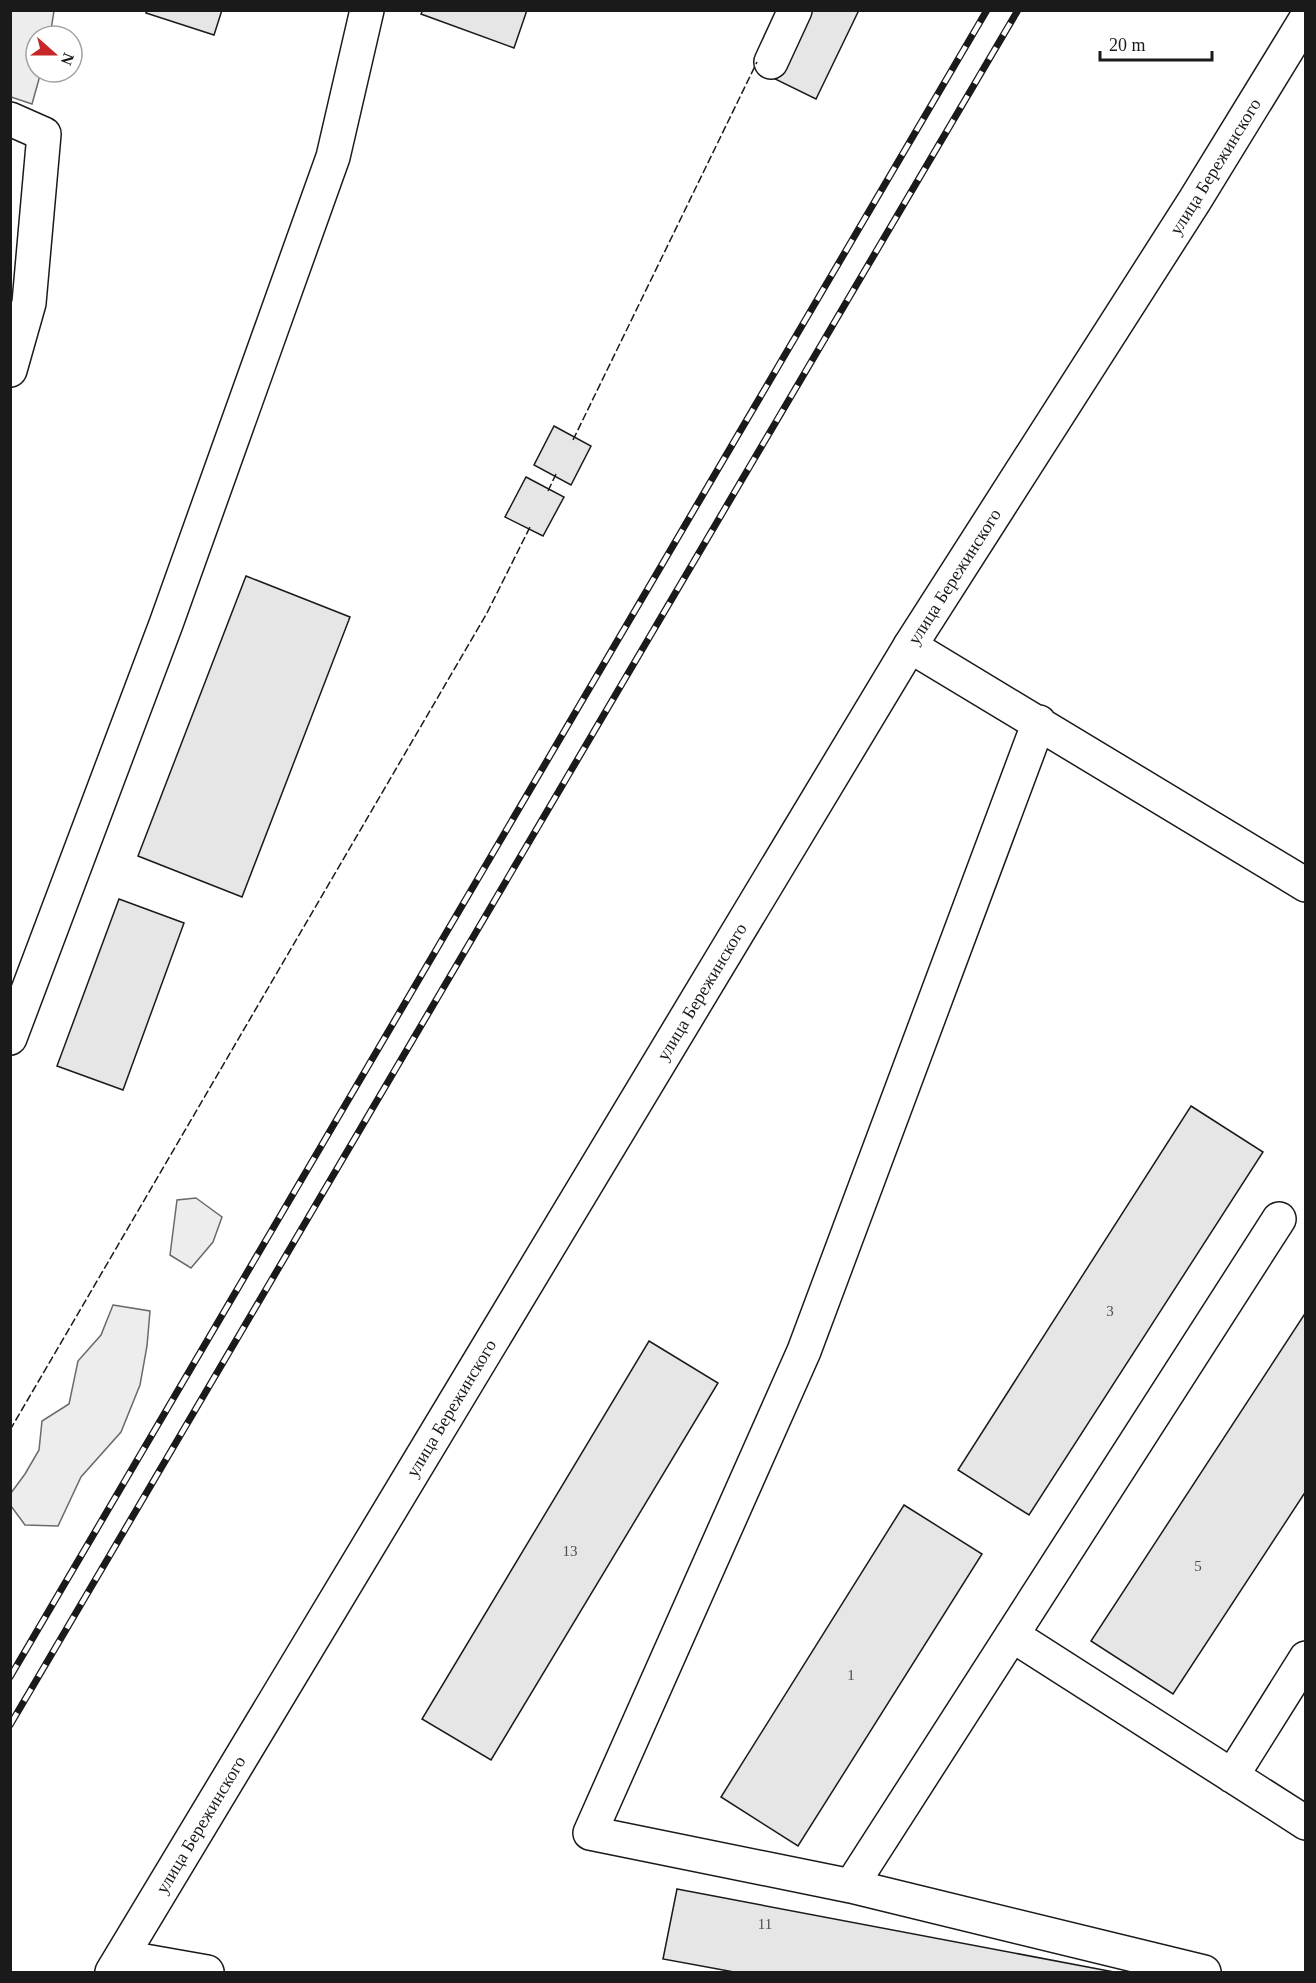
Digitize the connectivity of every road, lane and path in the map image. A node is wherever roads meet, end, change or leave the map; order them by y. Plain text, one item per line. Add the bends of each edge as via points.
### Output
1 (367, 10) edge
2 (795, 10) edge
3 (1305, 19) edge
4 (771, 62) dead end
5 (10, 119) edge
6 (10, 370) edge
7 (910, 646) junction
8 (1039, 722) junction
9 (1305, 885) edge
10 (10, 1038) edge
11 (1279, 1219) dead end
12 (1012, 1635) junction
13 (1305, 1658) edge
14 (1232, 1776) junction
15 (1305, 1823) edge
16 (851, 1886) junction
17 (117, 1965) edge
18 (207, 1972) edge
19 (1204, 1972) edge

1 - 10 main road via 333,157 166,624
2 - 4 main road
3 - 7 main road, улица Бережинского via 1189,210
5 - 6 main road via 44,134 29,303
7 - 8 main road
7 - 17 main road, улица Бережинского
8 - 9 main road
8 - 16 main road via 804,1351 590,1833
11 - 12 main road
12 - 14 main road
12 - 16 main road
13 - 14 main road
14 - 15 main road
16 - 19 main road
17 - 18 main road

